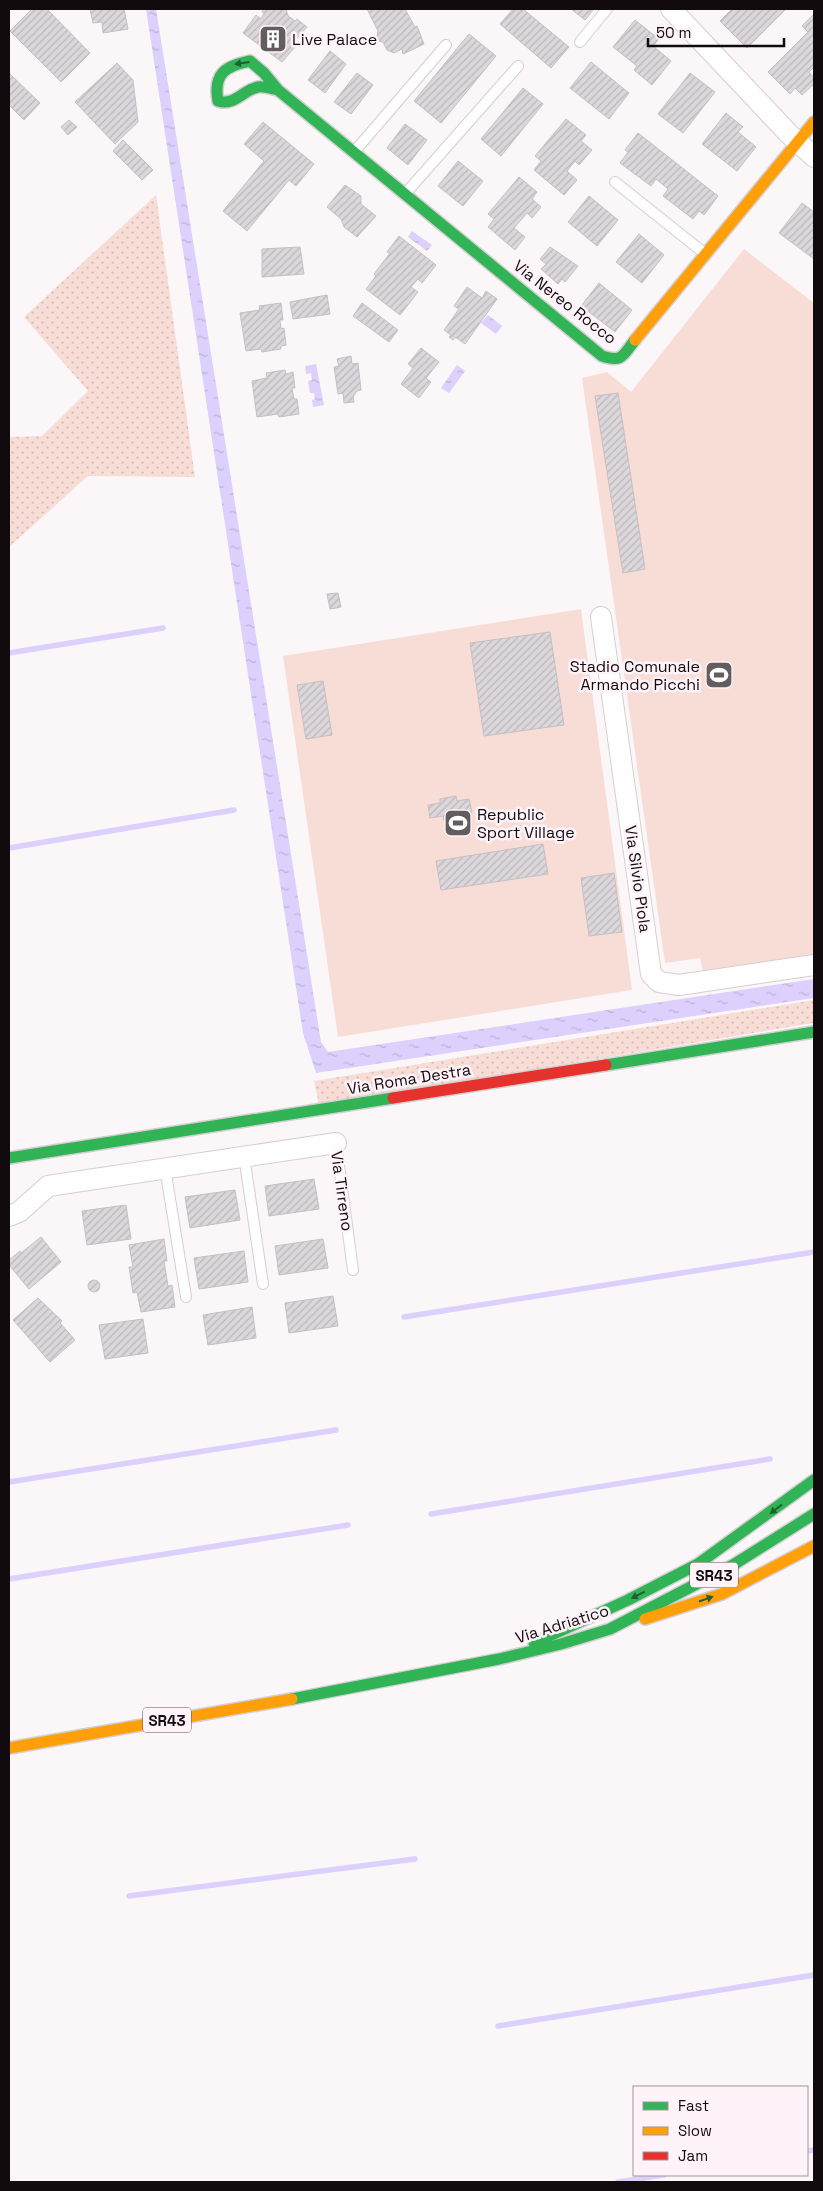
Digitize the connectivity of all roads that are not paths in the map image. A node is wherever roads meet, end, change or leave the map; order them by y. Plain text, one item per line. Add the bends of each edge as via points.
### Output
1 (607, 9) edge
2 (671, 9) edge
3 (580, 42) dead end
4 (446, 45) dead end
5 (518, 66) dead end
6 (278, 90) junction
7 (814, 122) edge
8 (798, 142) junction
9 (353, 153) junction
10 (814, 157) edge
11 (615, 182) dead end
12 (404, 195) junction
13 (705, 253) junction
14 (601, 617) dead end
15 (814, 965) edge
16 (814, 1032) edge
17 (336, 1143) joint
18 (244, 1156) junction
19 (9, 1158) edge
20 (165, 1168) junction
21 (9, 1216) edge
22 (354, 1270) dead end
23 (263, 1284) dead end
24 (186, 1297) dead end
25 (814, 1480) edge
26 (814, 1514) edge
27 (814, 1546) edge
28 (610, 1629) junction
29 (499, 1660) junction
30 (9, 1748) edge

1 - 3 lane
2 - 8 street
4 - 9 lane
5 - 12 lane
6 -> 6 street, Via Nereo Rocco via 250,61 235,63 224,70 216,91 218,101 230,103 260,86
6 - 9 street, Via Nereo Rocco
7 - 8 street, Via Nereo Rocco
8 - 10 street
8 - 13 street, Via Nereo Rocco
9 - 12 street, Via Nereo Rocco
11 - 13 lane
12 - 13 street, Via Nereo Rocco via 602,356 614,360 620,358
14 - 15 street, Via Silvio Piola via 651,974 659,982 679,985
16 - 19 street, Via Roma Destra
17 - 18 street, Via Tirreno
17 - 22 lane, Via Tirreno
18 - 20 street, Via Tirreno
18 - 23 lane
20 - 21 street, Via Tirreno via 48,1186 19,1212
20 - 24 lane
25 -> 29 street via 698,1564
26 - 28 street, Via Adriatico / SR43 via 733,1565
28 -> 27 street via 722,1594
28 - 29 street, Via Adriatico / SR43
29 - 30 street, Via Adriatico / SR43

